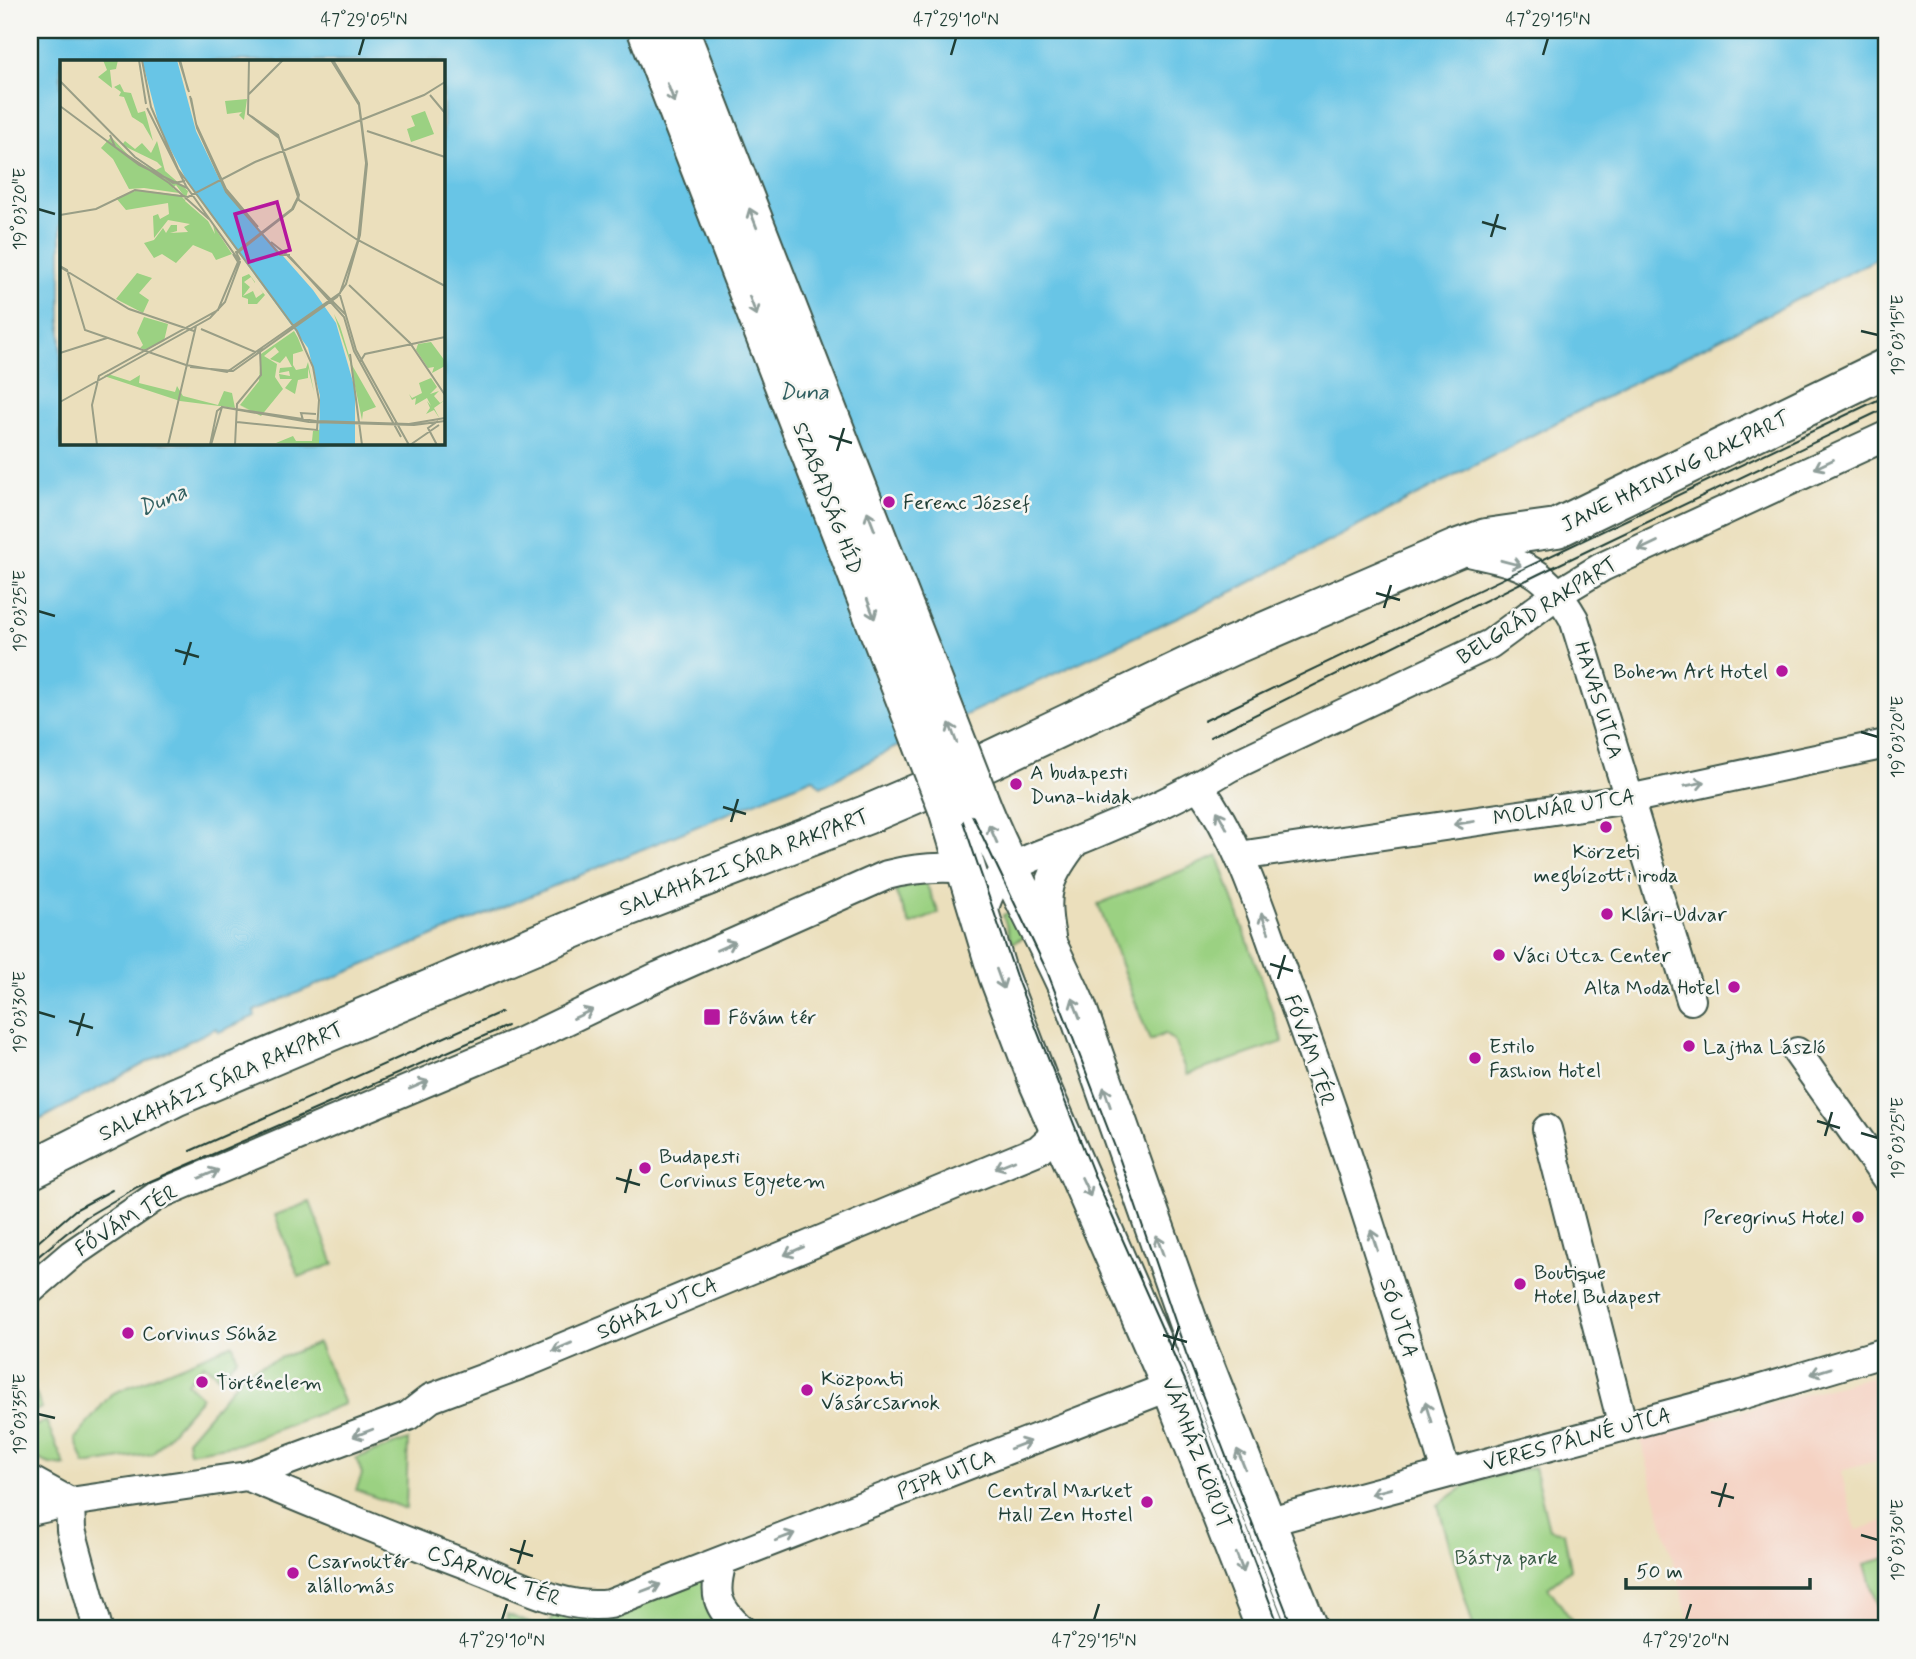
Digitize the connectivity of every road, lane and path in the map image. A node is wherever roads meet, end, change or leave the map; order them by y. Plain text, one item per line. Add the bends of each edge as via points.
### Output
1 (647, 30) edge
2 (679, 30) edge
3 (1886, 369) edge
4 (1886, 436) edge
5 (1456, 549) junction
6 (1559, 593) junction
7 (1886, 744) edge
8 (1199, 786) junction
9 (1629, 799) junction
10 (963, 803) junction
11 (1076, 841) junction
12 (1239, 856) junction
13 (967, 869) junction
14 (1009, 870) junction
15 (982, 919) junction
16 (1055, 957) junction
17 (1691, 1000) dead end
18 (1797, 1052) dead end
19 (1057, 1125) junction
20 (1547, 1129) dead end
21 (1349, 1163) joint
22 (30, 1170) edge
23 (1886, 1178) edge
24 (30, 1290) edge
25 (1886, 1352) edge
26 (1171, 1385) junction
27 (1623, 1427) junction
28 (318, 1450) junction
29 (1447, 1473) junction
30 (247, 1476) junction
31 (30, 1480) edge
32 (30, 1500) edge
33 (70, 1502) junction
34 (315, 1505) junction
35 (30, 1511) edge
36 (1266, 1522) junction
37 (722, 1562) junction
38 (98, 1629) edge
39 (741, 1629) edge
40 (1266, 1629) edge
41 (1308, 1629) edge

1 -> 10 main road, SZABADSÁG HÍD, bridge
10 -> 2 main road, SZABADSÁG HÍD, bridge
3 - 5 main road, JANE HAINING RAKPART via 1558,528 1486,538
4 -> 6 street, BELGRÁD RAKPART via 1602,567
5 -> 6 street, HAVAS UTCA via 1527,567
5 - 22 main road, SALKAHÁZI SÁRA RAKPART via 1218,653 953,778 379,1010 175,1097
6 - 8 street, BELGRÁD RAKPART via 1490,645 1230,767
6 - 9 street, HAVAS UTCA via 1579,633
9 -> 7 street, MOLNÁR UTCA
8 - 11 street, BELGRÁD RAKPART
12 -> 8 street, FŐVÁM TÉR via 1220,814
9 -> 12 street, MOLNÁR UTCA
9 - 17 street, HAVAS UTCA
10 - 13 main road
14 -> 10 main road
11 - 14 street
11 - 16 street via 1058,864 1045,910
21 -> 12 street, FŐVÁM TÉR
13 - 15 main road
24 -> 13 street, FŐVÁM TÉR via 72,1254 158,1195 521,1042 887,875 941,866
14 - 15 street via 985,900
14 - 16 main road
15 -> 19 main road via 998,975
36 -> 16 main road, VÁMHÁZ KÖRÚT
18 - 23 street
19 -> 26 main road, VÁMHÁZ KÖRÚT
19 -> 28 street, SÓHÁZ UTCA via 1038,1150 431,1398 408,1416
20 - 27 street
29 -> 21 street, SÓ UTCA
25 -> 27 street, VERES PÁLNÉ UTCA
37 -> 26 street, PIPA UTCA
26 -> 40 main road, VÁMHÁZ KÖRÚT
27 - 29 street, VERES PÁLNÉ UTCA
28 - 30 street, SÓHÁZ UTCA
28 - 34 street via 307,1475
29 -> 36 street, VERES PÁLNÉ UTCA
30 - 33 street, SÓHÁZ UTCA
30 - 34 street, CSARNOK TÉR
31 - 33 street
32 - 33 street
33 - 35 street
33 - 38 street via 71,1530
34 -> 37 street, CSARNOK TÉR via 565,1602 610,1604
36 - 41 main road, VÁMHÁZ KÖRÚT
37 - 39 street via 718,1599 725,1615

